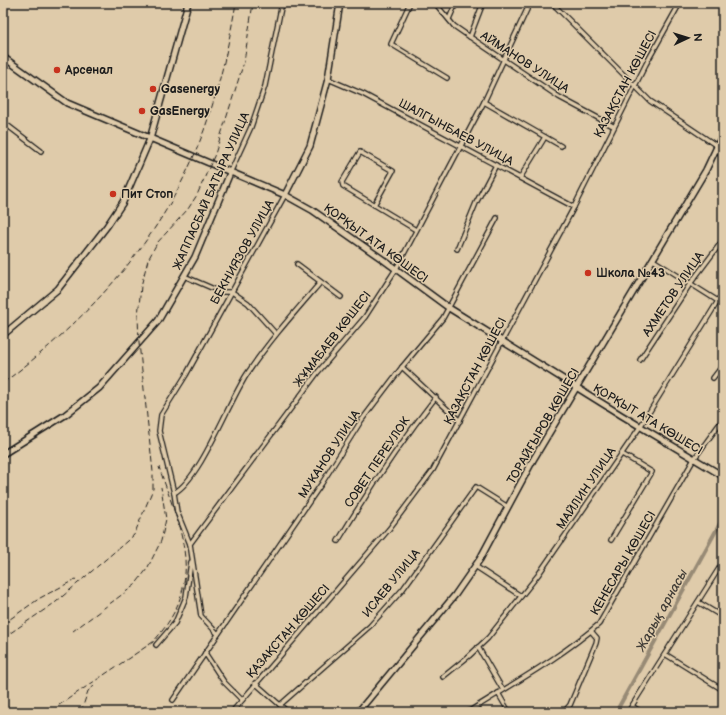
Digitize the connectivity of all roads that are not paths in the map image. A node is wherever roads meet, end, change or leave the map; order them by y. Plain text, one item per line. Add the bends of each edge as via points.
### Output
1 (188, 3) edge
2 (282, 3) edge
3 (340, 3) edge
4 (410, 3) edge
5 (435, 3) edge
6 (456, 3) edge
7 (484, 3) edge
8 (530, 3) edge
9 (552, 3) edge
10 (680, 3) edge
11 (449, 19) junction
12 (470, 37) junction
13 (3, 57) edge
14 (505, 61) junction
15 (447, 78) dead end
16 (328, 79) junction
17 (634, 86) junction
18 (484, 102) junction
19 (3, 122) edge
20 (613, 126) junction
21 (723, 134) edge
22 (545, 137) junction
23 (150, 139) junction
24 (461, 146) junction
25 (561, 146) dead end
26 (716, 148) junction
27 (41, 152) dead end
28 (723, 154) edge
29 (496, 165) junction
30 (230, 173) junction
31 (520, 178) junction
32 (285, 196) junction
33 (374, 205) junction
34 (574, 207) junction
35 (497, 218) dead end
36 (416, 230) junction
37 (723, 240) edge
38 (457, 249) dead end
39 (652, 260) junction
40 (297, 264) dead end
41 (396, 269) junction
42 (184, 276) junction
43 (320, 283) junction
44 (690, 284) junction
45 (232, 292) junction
46 (723, 292) edge
47 (341, 297) dead end
48 (718, 301) junction
49 (448, 308) junction
50 (276, 334) junction
51 (3, 335) edge
52 (502, 340) junction
53 (640, 360) dead end
54 (723, 365) edge
55 (402, 367) junction
56 (713, 378) dead end
57 (576, 387) junction
58 (436, 397) junction
59 (723, 419) edge
60 (460, 421) junction
61 (640, 427) junction
62 (3, 454) edge
63 (622, 454) junction
64 (694, 458) junction
65 (723, 476) edge
66 (174, 493) junction
67 (508, 507) junction
68 (611, 540) dead end
69 (338, 541) dead end
70 (190, 544) junction
71 (192, 559) junction
72 (723, 562) edge
73 (475, 566) junction
74 (521, 596) junction
75 (698, 602) junction
76 (723, 617) edge
77 (591, 631) junction
78 (218, 634) junction
79 (156, 645) dead end
80 (478, 647) junction
81 (205, 653) junction
82 (665, 654) junction
83 (443, 677) dead end
84 (255, 683) junction
85 (503, 690) junction
86 (723, 690) edge
87 (498, 693) junction
88 (173, 700) dead end
89 (242, 700) junction
90 (280, 705) junction
91 (632, 706) junction
92 (232, 712) edge
93 (288, 712) edge
94 (358, 712) edge
95 (468, 712) edge
96 (509, 712) edge
97 (564, 712) edge
98 (628, 712) edge
99 (641, 712) edge

1 - 23 street
2 - 30 street, ЖАППАСБАЙ БАТЫРА УЛИЦА via 265,86 251,127
3 - 16 street, БЕКНИЯЗОВ УЛИЦА
4 - 15 street via 391,44
5 - 11 street, АЙМАНОВ УЛИЦА
6 - 11 street
7 - 12 street
8 - 14 street, ЖҰМАБАЕВ КӨШЕСІ
9 - 17 street
10 - 17 street, ҚАЗАҚСТАН КӨШЕСІ
11 - 12 street, АЙМАНОВ УЛИЦА via 454,26
12 - 14 street, АЙМАНОВ УЛИЦА
13 - 23 street, ҚОРҚЫТ АТА КӨШЕСІ via 67,103
14 - 18 street, ЖҰМАБАЕВ КӨШЕСІ
14 - 20 street, АЙМАНОВ УЛИЦА via 559,97
16 - 24 street, ШАЛГЫНБАЕВ УЛИЦА via 364,94
16 - 32 street, БЕКНИЯЗОВ УЛИЦА via 310,146
17 - 20 street, ҚАЗАҚСТАН КӨШЕСІ
17 - 26 street via 650,101
18 - 22 street
18 - 24 street, ЖҰМАБАЕВ КӨШЕСІ
19 - 27 street
20 - 34 street, ҚАЗАҚСТАН КӨШЕСІ
21 - 26 street, ТОРАЙҒЫРОВ КӨШЕСІ
22 - 25 street
22 - 31 street
23 - 30 street, ҚОРҚЫТ АТА КӨШЕСІ
23 - 51 street via 123,202 107,226 58,289
24 - 29 street, ШАЛГЫНБАЕВ УЛИЦА
24 - 36 street, ЖҰМАБАЕВ КӨШЕСІ
26 - 28 street
26 - 39 street, ТОРАЙҒЫРОВ КӨШЕСІ via 706,170
29 - 31 street, ШАЛГЫНБАЕВ УЛИЦА
29 - 38 street via 476,203
30 - 32 street, ҚОРҚЫТ АТА КӨШЕСІ
30 - 42 street, ЖАППАСБАЙ БАТЫРА УЛИЦА via 195,257
31 - 34 street, ШАЛГЫНБАЕВ УЛИЦА
32 - 41 street, ҚОРҚЫТ АТА КӨШЕСІ via 312,210
32 - 45 street, БЕКНИЯЗОВ УЛИЦА
33 - 33 street via 342,184 360,152 393,171
33 - 36 street
34 - 52 street, ҚАЗАҚСТАН КӨШЕСІ
35 - 49 street, МУКАНОВ УЛИЦА
36 - 41 street, ЖҰМАБАЕВ КӨШЕСІ
37 - 44 street, АХМЕТОВ УЛИЦА
39 - 44 street
39 - 57 street, ТОРАЙҒЫРОВ КӨШЕСІ
40 - 43 street
41 - 49 street, ҚОРҚЫТ АТА КӨШЕСІ
41 - 70 street, ЖҰМАБАЕВ КӨШЕСІ via 365,317 318,372
42 - 45 street via 221,292
42 - 62 street, ЖАППАСБАЙ БАТЫРА УЛИЦА via 158,321 99,388 65,415
43 - 47 street
43 - 50 street
44 - 48 street
44 - 53 street, АХМЕТОВ УЛИЦА
45 - 50 street via 248,303
45 - 66 street, БЕКНИЯЗОВ УЛИЦА via 161,415 159,431
46 - 48 street, МАЙЛИН УЛИЦА
48 - 61 street, МАЙЛИН УЛИЦА
49 - 52 street, ҚОРҚЫТ АТА КӨШЕСІ
49 - 55 street, МУКАНОВ УЛИЦА via 443,318
50 - 66 street via 246,376 201,460 183,488
52 - 57 street, ҚОРҚЫТ АТА КӨШЕСІ
52 - 60 street, ҚАЗАҚСТАН КӨШЕСІ
54 - 56 street
55 - 58 street
55 - 78 street, МУКАНОВ УЛИЦА via 361,421 322,483
57 - 61 street, ҚОРҚЫТ АТА КӨШЕСІ
57 - 67 street, ТОРАЙҒЫРОВ КӨШЕСІ
58 - 60 street
58 - 69 street, СОВЕТ ПЕРЕУЛОК via 405,436
59 - 64 street, КЕНЕСАРЫ КӨШЕСІ
60 - 84 street, ҚАЗАҚСТАН КӨШЕСІ via 434,470 389,529
61 - 63 street, МАЙЛИН УЛИЦА
61 - 64 street, ҚОРҚЫТ АТА КӨШЕСІ
63 - 68 street via 652,472
63 - 74 street, МАЙЛИН УЛИЦА via 552,556
64 - 65 street, ҚОРҚЫТ АТА КӨШЕСІ
64 - 77 street, КЕНЕСАРЫ КӨШЕСІ via 600,624
66 - 70 street, БЕКНИЯЗОВ УЛИЦА via 177,512
67 - 73 street, ТОРАЙҒЫРОВ КӨШЕСІ
67 - 90 street, ИСАЕВ УЛИЦА via 476,487 403,589 370,626
70 - 71 street, БЕКНИЯЗОВ УЛИЦА
71 - 78 street, БЕКНИЯЗОВ УЛИЦА via 201,616
71 - 79 street via 186,597 175,623
72 - 75 street
73 - 74 street
73 - 94 street, ТОРАЙҒЫРОВ КӨШЕСІ via 456,595
74 - 80 street, МАЙЛИН УЛИЦА
75 - 76 street
75 - 82 street
77 - 85 street, КЕНЕСАРЫ КӨШЕСІ
77 - 97 street via 597,638 596,643 570,704
78 - 81 street, МУКАНОВ УЛИЦА
80 - 83 street, МАЙЛИН УЛИЦА
80 - 85 street
81 - 88 street, МУКАНОВ УЛИЦА
81 - 89 street via 224,682
82 - 86 street
82 - 91 street
84 - 89 street, ҚАЗАҚСТАН КӨШЕСІ
84 - 90 street
85 - 87 street, КЕНЕСАРЫ КӨШЕСІ
87 - 95 street, КЕНЕСАРЫ КӨШЕСІ
87 - 96 street
89 - 92 street, ҚАЗАҚСТАН КӨШЕСІ
90 - 93 street
91 - 98 street
91 - 99 street

